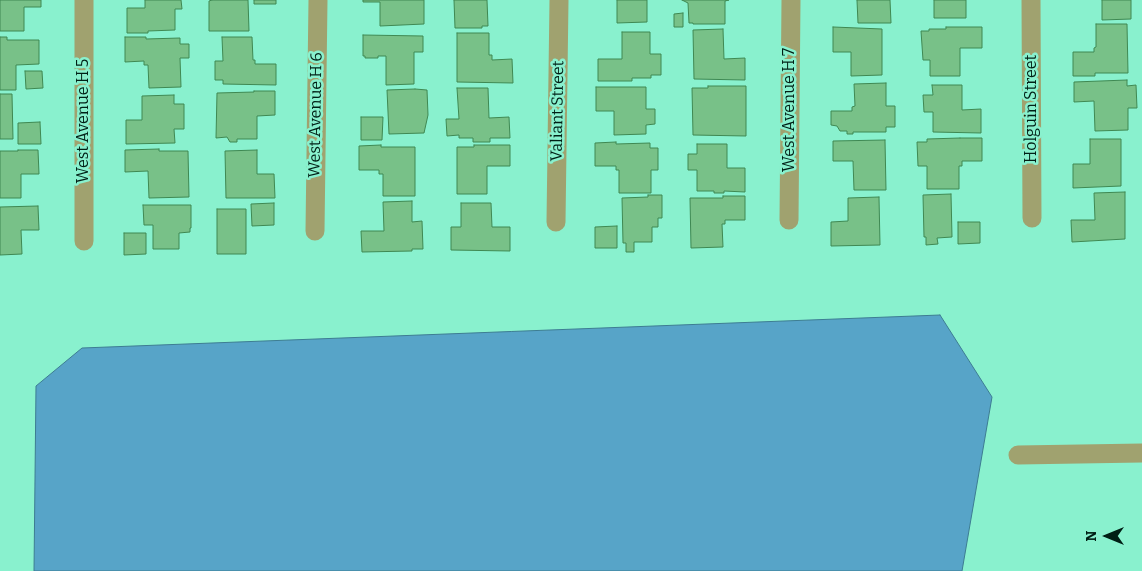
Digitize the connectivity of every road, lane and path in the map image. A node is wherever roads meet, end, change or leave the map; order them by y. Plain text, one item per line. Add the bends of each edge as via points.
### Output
1 (84, 0) edge
2 (318, 0) edge
3 (559, 0) edge
4 (791, 0) edge
5 (1031, 0) edge
6 (1032, 218) dead end
7 (789, 220) dead end
8 (556, 222) dead end
9 (315, 231) dead end
10 (84, 241) dead end
11 (1142, 453) edge
12 (1018, 455) dead end

1 - 10 street, West Avenue H 5
2 - 9 street, West Avenue H 6
3 - 8 street, Valiant Street
4 - 7 street, West Avenue H 7
5 - 6 street, Holguin Street
11 - 12 street

